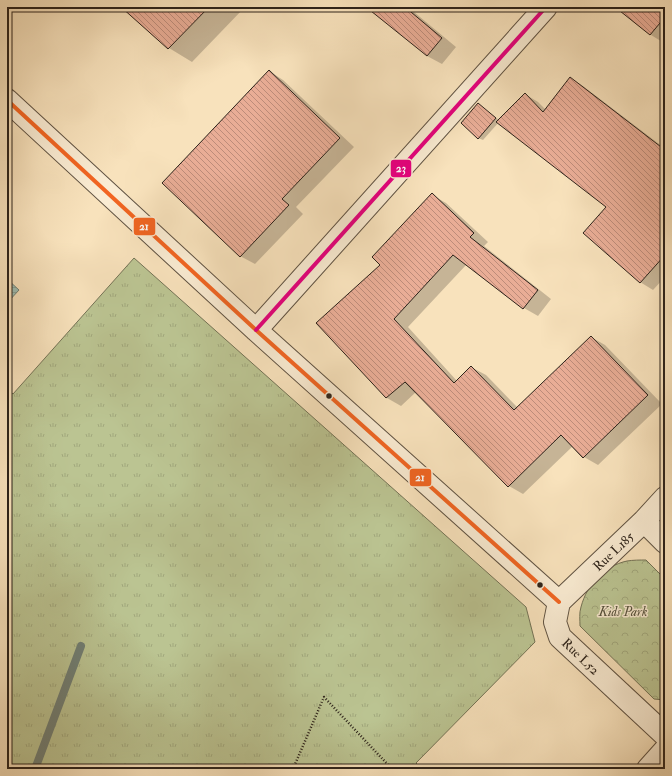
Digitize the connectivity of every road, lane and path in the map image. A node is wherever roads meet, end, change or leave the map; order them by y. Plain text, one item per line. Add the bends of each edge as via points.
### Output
1 (546, 7) edge
2 (7, 100) edge
3 (256, 330) junction
4 (665, 498) edge
5 (644, 521) junction
6 (665, 542) edge
7 (559, 602) junction
8 (665, 735) edge
9 (665, 750) edge
10 (293, 769) edge
11 (392, 769) edge
12 (648, 769) edge

1 - 3 street
2 - 3 street
3 - 7 street
4 - 5 street, Rue L185
5 - 6 street
5 - 7 street, Rue L185
7 - 8 street, Rue L52 via 555,622 560,637
9 - 12 street
10 - 11 path via 324,697

